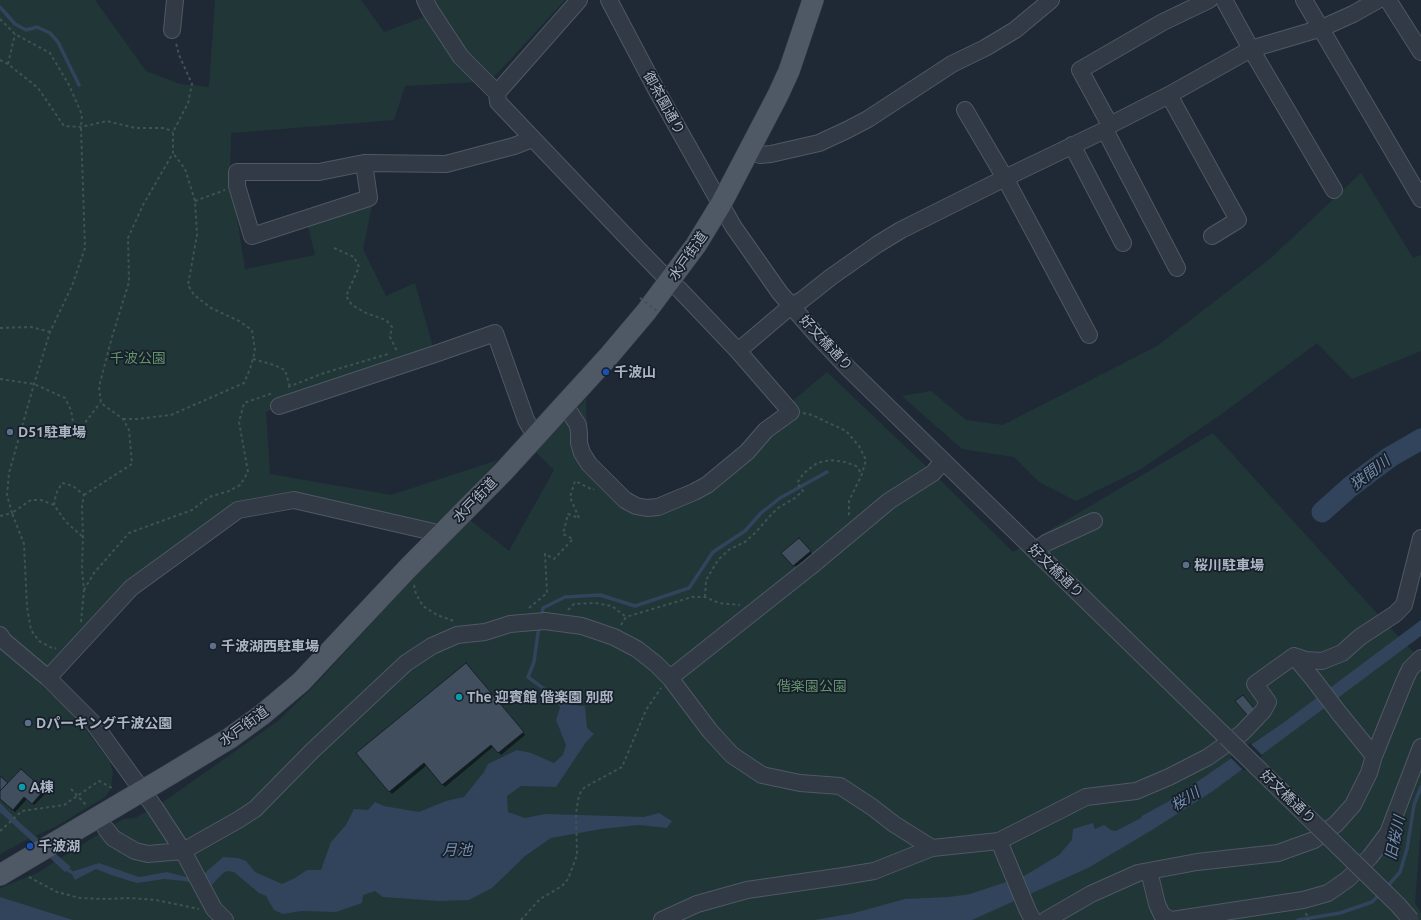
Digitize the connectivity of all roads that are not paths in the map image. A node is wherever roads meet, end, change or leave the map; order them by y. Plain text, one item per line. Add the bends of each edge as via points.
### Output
1 (175, 0) edge
2 (425, 0) edge
3 (579, 0) edge
4 (609, 0) edge
5 (813, 0) edge
6 (1051, 0) edge
7 (1209, 0) edge
8 (1224, 0) edge
9 (1304, 0) edge
10 (1378, 0) edge
11 (1388, 0) edge
12 (1322, 28) junction
13 (172, 30) road end
14 (1251, 49) junction
15 (1421, 52) edge
16 (497, 93) junction
17 (1169, 95) junction
18 (965, 110) dead end
19 (1108, 128) junction
20 (532, 139) junction
21 (1072, 145) junction
22 (750, 151) junction
23 (364, 164) junction
24 (1005, 178) junction
25 (1334, 190) dead end
26 (1421, 199) edge
27 (721, 204) junction
28 (1212, 236) dead end
29 (1123, 243) dead end
30 (1178, 268) dead end
31 (670, 282) junction
32 (791, 306) junction
33 (1089, 335) dead end
34 (738, 351) junction
35 (278, 399) road end
36 (564, 404) junction
37 (535, 436) junction
38 (943, 461) junction
39 (1094, 521) dead end
40 (442, 534) junction
41 (1421, 538) edge
42 (1036, 552) junction
43 (1, 641) edge
44 (1294, 656) junction
45 (1421, 658) edge
46 (48, 678) junction
47 (670, 678) junction
48 (1421, 747) edge
49 (1374, 756) junction
50 (142, 791) junction
51 (106, 829) dead end
52 (999, 840) junction
53 (932, 848) junction
54 (183, 852) junction
55 (6, 871) edge
56 (1149, 871) junction
57 (220, 915) edge
58 (1030, 916) edge
59 (662, 920) edge
60 (1046, 920) edge
61 (1171, 920) edge
62 (1411, 920) edge

1 - 13 street
2 - 16 street via 462,57
3 - 16 street
4 - 27 street, 御茶園通り
5 - 22 main road, 水戸街道 via 789,71
6 - 22 street via 1015,30 952,64 847,130 819,143 771,154
7 - 19 street via 1162,22 1080,70
8 - 14 street
9 - 12 street
10 - 12 street
11 - 15 street
12 - 14 street
12 - 26 street
14 - 17 street
14 - 25 street
16 - 20 street via 498,102
17 - 19 street
17 - 28 street via 1238,220
18 - 24 street
19 - 21 street
19 - 30 street
20 - 23 street via 446,164
20 - 31 street
21 - 24 street
21 - 29 street
22 - 27 main road, 水戸街道
23 - 23 street via 319,172 237,172 237,186 252,236 369,198
24 - 32 street via 901,230
24 - 33 street
27 - 31 main road, 水戸街道
27 - 32 street, 好文橋通り via 742,240
31 - 34 street
31 - 36 main road, 水戸街道 via 612,352
32 - 34 street
32 - 38 street, 好文橋通り via 848,368
34 - 36 street via 791,412 766,430 747,452 707,485 658,507 636,506 626,500 589,464 579,443 578,425
35 - 37 street via 404,364 495,333 526,420
36 - 37 main road, 水戸街道
37 - 40 main road, 水戸街道
38 - 42 street, 好文橋通り
38 - 47 street via 933,473 889,501
39 - 42 street via 1046,543
40 - 46 street via 294,500 238,510 131,588
40 - 50 main road, 水戸街道 via 301,682 230,738
41 - 44 street via 1404,605 1395,614 1360,637 1342,653 1322,661
42 - 62 street, 好文橋通り, bridge
43 - 46 street
44 - 49 street
44 - 52 street via 1255,684 1268,702 1263,711 1242,733 1208,757 1136,791 1086,798
45 - 49 street via 1410,668
46 - 50 street via 94,724
47 - 53 street via 710,731 732,755 762,775 800,783 840,786
47 - 54 street via 637,649 614,637 582,626 535,617 485,632 458,635 432,646 406,663 312,751 255,809
48 - 61 street via 1388,833 1348,880 1328,892 1303,900
49 - 56 street via 1369,773 1352,805 1336,824 1314,840 1278,853 1197,862
50 - 54 street
50 - 55 main road, 水戸街道
51 - 54 street via 113,838 135,851 148,854
52 - 53 street
52 - 58 street
53 - 59 street via 874,870 747,890 697,904
54 - 57 street via 205,894
56 - 60 street via 1138,872 1091,894
56 - 61 street via 1157,904 1162,915

